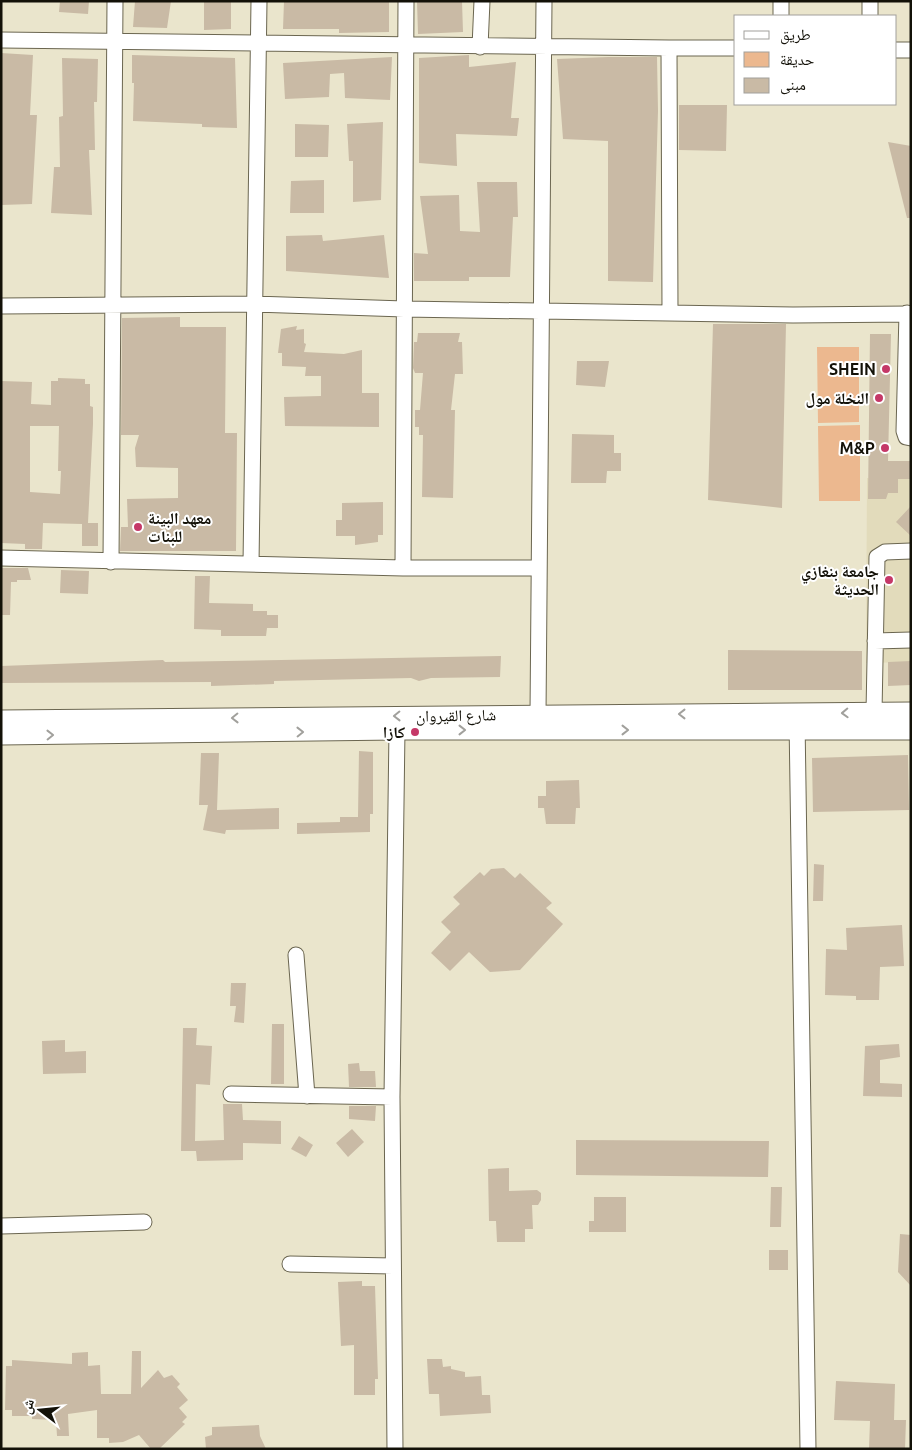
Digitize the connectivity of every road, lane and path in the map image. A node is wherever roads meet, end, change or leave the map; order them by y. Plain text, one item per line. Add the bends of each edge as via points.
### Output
1 (115, 1) edge
2 (259, 1) edge
3 (406, 1) edge
4 (482, 1) edge
5 (544, 1) edge
6 (781, 1) edge
7 (870, 1) edge
8 (781, 15) edge
9 (870, 15) edge
10 (1, 40) edge
11 (114, 40) junction
12 (259, 44) junction
13 (405, 46) junction
14 (480, 47) junction
15 (544, 47) junction
16 (668, 48) junction
17 (734, 48) edge
18 (897, 50) edge
19 (911, 50) edge
20 (254, 304) junction
21 (112, 305) junction
22 (1, 306) edge
23 (404, 309) junction
24 (541, 310) junction
25 (670, 312) junction
26 (909, 313) edge
27 (909, 346) edge
28 (911, 438) edge
29 (911, 551) edge
30 (1, 558) edge
31 (111, 562) junction
32 (251, 564) junction
33 (403, 568) junction
34 (539, 568) junction
35 (911, 640) edge
36 (875, 642) junction
37 (874, 712) junction
38 (911, 712) edge
39 (538, 714) junction
40 (1, 720) edge
41 (797, 722) junction
42 (397, 730) junction
43 (911, 730) edge
44 (1, 735) edge
45 (296, 955) dead end
46 (230, 1094) dead end
47 (307, 1096) junction
48 (392, 1098) junction
49 (144, 1222) dead end
50 (1, 1226) edge
51 (290, 1264) dead end
52 (394, 1266) junction
53 (395, 1449) edge
54 (808, 1449) edge

1 - 11 street
2 - 12 street
3 - 13 street
4 - 14 street
5 - 15 street
6 - 8 street
7 - 9 street
10 - 11 street
11 - 12 street
11 - 21 street
12 - 13 street
12 - 20 street
13 - 14 street
13 - 23 street
14 - 15 street
15 - 16 street
15 - 24 street
16 - 17 street
16 - 25 street
18 - 19 street
20 - 21 street
20 - 23 street
20 - 32 street
21 - 22 street
21 - 31 street
23 - 24 street
23 - 33 street
24 - 25 street
24 - 34 street
25 - 26 street
26 - 27 street
27 - 28 street via 904,431 906,437
29 - 36 street via 885,552 877,557
30 - 31 street
31 - 32 street
32 - 33 street
33 - 34 street
34 - 39 street
35 - 36 street
36 - 37 street
37 - 38 main road, شارع القيروان
37 -> 41 main road, شارع القيروان
39 -> 40 main road, شارع القيروان
41 -> 39 main road, شارع القيروان
42 -> 41 main road, شارع القيروان
41 - 43 main road, شارع القيروان
41 - 54 street
44 -> 42 main road, شارع القيروان
42 - 48 street
45 - 47 street
46 - 47 street
47 - 48 street
48 - 52 street
49 - 50 street
51 - 52 street
52 - 53 street

